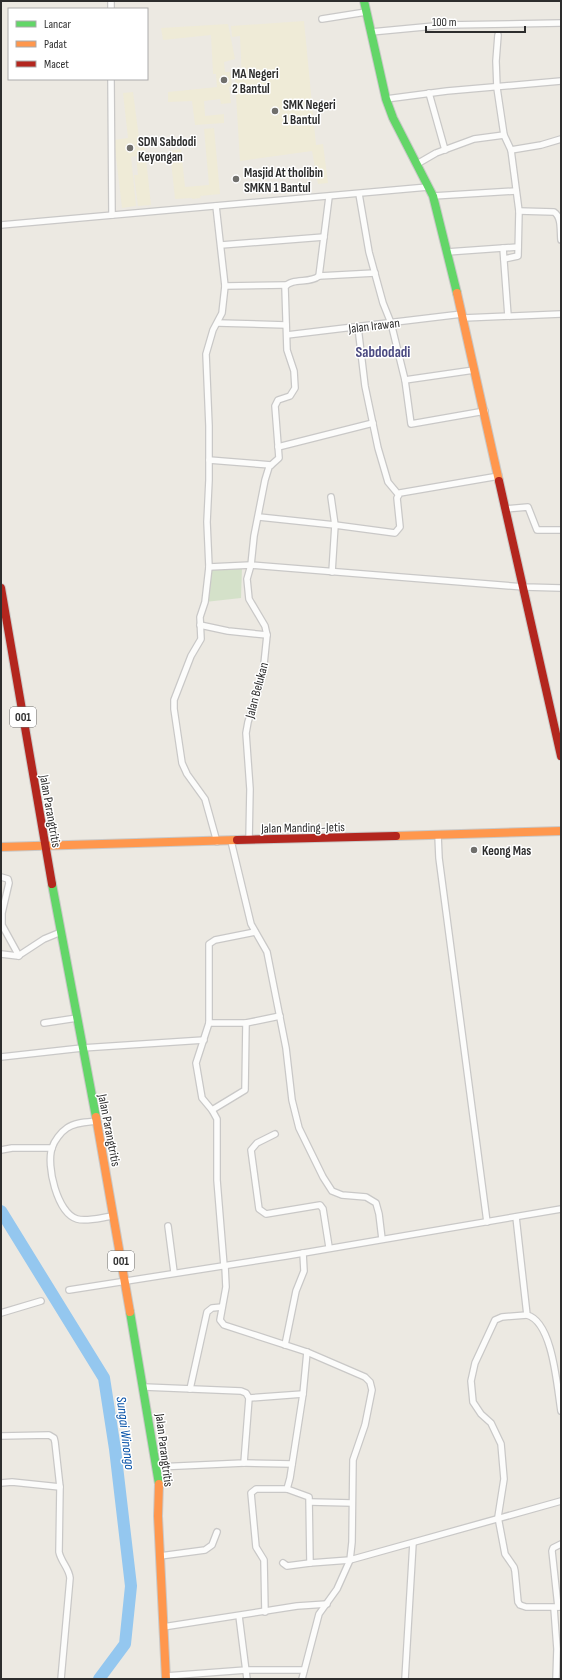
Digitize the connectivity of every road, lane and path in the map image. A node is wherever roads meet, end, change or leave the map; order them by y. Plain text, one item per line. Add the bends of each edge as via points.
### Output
1 (364, 1) edge
2 (111, 2) dead end
3 (111, 8) edge
4 (366, 12) junction
5 (322, 19) dead end
6 (561, 23) edge
7 (371, 32) junction
8 (498, 35) dead end
9 (111, 80) edge
10 (561, 82) edge
11 (497, 88) junction
12 (429, 93) junction
13 (386, 99) junction
14 (504, 135) junction
15 (561, 139) edge
16 (445, 150) junction
17 (510, 150) junction
18 (417, 164) junction
19 (428, 187) junction
20 (516, 191) junction
21 (359, 194) junction
22 (329, 196) junction
23 (433, 196) junction
24 (216, 206) junction
25 (519, 211) junction
26 (112, 215) junction
27 (1, 225) edge
28 (324, 237) junction
29 (561, 240) edge
30 (221, 245) junction
31 (518, 247) junction
32 (503, 248) junction
33 (447, 252) junction
34 (504, 259) junction
35 (375, 273) junction
36 (319, 276) junction
37 (286, 285) junction
38 (225, 286) junction
39 (561, 314) edge
40 (463, 316) junction
41 (508, 316) junction
42 (218, 323) junction
43 (391, 323) junction
44 (286, 325) junction
45 (358, 327) junction
46 (286, 335) junction
47 (474, 370) junction
48 (405, 380) junction
49 (484, 411) junction
50 (373, 423) junction
51 (278, 447) junction
52 (209, 460) junction
53 (271, 464) junction
54 (499, 476) junction
55 (398, 494) junction
56 (331, 497) dead end
57 (506, 510) junction
58 (258, 517) junction
59 (335, 525) junction
60 (561, 530) edge
61 (251, 565) junction
62 (209, 567) junction
63 (332, 572) junction
64 (524, 587) junction
65 (1, 588) edge
66 (561, 588) edge
67 (200, 626) junction
68 (5, 630) edge
69 (267, 635) junction
70 (557, 722) edge
71 (561, 756) edge
72 (561, 831) edge
73 (438, 835) junction
74 (249, 840) junction
75 (231, 841) junction
76 (216, 842) junction
77 (45, 846) junction
78 (1, 847) edge
79 (1, 876) edge
80 (61, 932) junction
81 (255, 932) junction
82 (1, 954) edge
83 (19, 956) junction
84 (280, 1016) junction
85 (77, 1018) junction
86 (44, 1022) dead end
87 (209, 1023) junction
88 (246, 1023) junction
89 (204, 1040) junction
90 (82, 1048) junction
91 (1, 1057) edge
92 (212, 1110) junction
93 (97, 1121) junction
94 (275, 1134) dead end
95 (52, 1148) junction
96 (1, 1150) edge
97 (561, 1209) edge
98 (114, 1216) junction
99 (516, 1217) junction
100 (487, 1222) junction
101 (168, 1226) dead end
102 (382, 1239) junction
103 (330, 1247) junction
104 (303, 1253) junction
105 (224, 1266) junction
106 (174, 1272) junction
107 (125, 1281) junction
108 (69, 1290) dead end
109 (41, 1301) dead end
110 (222, 1307) junction
111 (1, 1313) edge
112 (527, 1315) junction
113 (285, 1345) junction
114 (308, 1352) junction
115 (144, 1387) junction
116 (190, 1389) junction
117 (303, 1394) junction
118 (249, 1398) junction
119 (561, 1411) edge
120 (1, 1436) edge
121 (244, 1463) junction
122 (292, 1464) junction
123 (157, 1467) junction
124 (1, 1483) edge
125 (60, 1487) junction
126 (286, 1489) junction
127 (561, 1501) edge
128 (310, 1502) junction
129 (352, 1503) junction
130 (498, 1517) junction
131 (217, 1532) dead end
132 (413, 1542) junction
133 (561, 1544) edge
134 (160, 1556) junction
135 (350, 1560) junction
136 (283, 1563) dead end
137 (310, 1563) junction
138 (327, 1604) junction
139 (558, 1608) edge
140 (265, 1612) junction
141 (239, 1616) junction
142 (163, 1627) junction
143 (246, 1670) junction
144 (304, 1670) junction
145 (166, 1678) edge
146 (62, 1679) edge
147 (247, 1679) edge
148 (302, 1679) edge
149 (405, 1679) edge
150 (556, 1679) edge

1 - 4 main road
2 - 3 street
4 - 5 street
4 - 7 main road
6 - 7 street via 446,25
7 - 13 main road
8 - 11 street
9 - 26 street
10 - 11 street
11 - 12 street
11 - 14 street
12 - 13 street
12 - 16 street
13 - 18 main road
14 - 16 street via 474,139
14 - 17 street
15 - 17 street
16 - 18 street
17 - 20 street
18 - 19 main road
19 - 21 street
19 - 23 main road
20 - 23 street
20 - 25 street
21 - 22 street
21 - 35 street
22 - 24 street
22 - 28 street
23 - 33 main road
24 - 26 street
24 - 30 street
25 - 29 street via 557,214 560,220
25 - 31 street
26 - 27 street
28 - 30 street
28 - 36 street
30 - 38 street
31 - 32 street
31 - 34 street via 517,257
32 - 33 street
32 - 34 street
33 - 40 main road
34 - 41 street
35 - 36 street
35 - 43 street
36 - 37 street
37 - 38 street
37 - 44 street
38 - 42 street via 223,308
39 - 41 street, Jalan Irawan
40 - 41 street, Jalan Irawan
40 - 43 street, Jalan Irawan
40 - 47 main road
42 - 44 street
42 - 52 street via 213,330 206,354
43 - 45 street, Jalan Irawan
43 - 48 street
44 - 46 street
45 - 46 street, Jalan Irawan
45 - 50 street via 365,386
46 - 51 street via 295,388 290,396 278,400 275,406
47 - 48 street
47 - 49 main road
48 - 49 street via 411,424
49 - 54 main road
50 - 51 street
50 - 55 street via 388,482
51 - 53 street, Jalan Belukan via 279,458
52 - 53 street
52 - 62 street
53 - 58 street, Jalan Belukan via 265,480
54 - 55 street
54 - 57 main road
55 - 59 street via 400,527 395,533
56 - 59 street
57 - 60 street via 528,507 537,530
57 - 64 main road
58 - 59 street
58 - 61 street, Jalan Belukan
59 - 63 street
61 - 62 street
61 - 63 street
61 - 69 street, Jalan Belukan via 247,580 248,595 250,603 265,626
62 - 67 street
63 - 64 street
64 - 66 street
64 - 70 main road
65 - 68 main road, Jalan Parangtritis / 001
67 - 69 street
67 - 76 street via 200,639 174,700 174,709 182,763 205,799
68 - 77 main road, Jalan Parangtritis / 001
69 - 74 street, Jalan Belukan via 262,680 246,733 250,789
70 - 71 main road
72 - 73 main road, Jalan Manding-Jetis
73 - 74 main road, Jalan Manding-Jetis
73 - 100 street
74 - 75 main road, Jalan Manding-Jetis
75 - 76 main road, Jalan Manding-Jetis
75 - 81 street
76 - 77 main road, Jalan Manding-Jetis
77 - 78 main road, Jalan Manding-Jetis
77 - 80 main road, Jalan Parangtritis / 001
79 - 83 street via 8,879 9,883 2,913 2,926
80 - 83 street via 44,939
80 - 85 main road, Jalan Parangtritis / 001
81 - 84 street via 267,952 272,987
81 - 87 street via 215,940 209,944
82 - 83 street
84 - 88 street
84 - 102 street via 292,1100 299,1128 332,1191 342,1195 366,1197 376,1204
85 - 86 street
85 - 90 main road, Jalan Parangtritis / 001
87 - 88 street
87 - 89 street
88 - 92 street via 245,1090
89 - 90 street
89 - 92 street via 197,1059 197,1069 202,1098
90 - 91 street
90 - 93 main road, Jalan Parangtritis / 001
92 - 105 street via 218,1124 217,1180
93 - 95 street via 75,1124 66,1129
93 - 98 main road, Jalan Parangtritis / 001
94 - 103 street via 257,1143 252,1150 259,1209 266,1214 320,1205
95 - 96 street
95 - 98 street via 52,1170 58,1199 65,1212 82,1220
97 - 99 street
98 - 107 main road, Jalan Parangtritis / 001
99 - 100 street
99 - 112 street
100 - 102 street
101 - 106 street
102 - 103 street
103 - 104 street
104 - 105 street
104 - 113 street via 304,1271 294,1298
105 - 106 street
105 - 110 street via 226,1287
106 - 107 street
107 - 108 street
107 - 115 main road, Jalan Parangtritis / 001
109 - 111 street
110 - 113 street via 220,1320 224,1325
110 - 116 street via 212,1308 207,1312
112 - 119 street via 540,1323 546,1336
112 - 130 street via 495,1320 471,1377 473,1402 491,1423 501,1444 504,1479
113 - 114 street
114 - 117 street
114 - 129 street via 365,1377 371,1386 365,1425 353,1460
115 - 116 street
115 - 123 main road, Jalan Parangtritis / 001
116 - 118 street via 244,1392
117 - 118 street
117 - 122 street
118 - 121 street
120 - 125 street via 52,1436 55,1442
121 - 122 street
121 - 123 street
122 - 126 street
123 - 134 main road, Jalan Parangtritis / 001
124 - 125 street
125 - 146 street via 59,1552 70,1578
126 - 128 street via 307,1494
126 - 140 street via 256,1489 251,1493 256,1547 264,1560
127 - 130 street
128 - 129 street
128 - 137 street
129 - 135 street
130 - 132 street
130 - 139 street via 505,1554 515,1571 520,1605
131 - 134 street via 212,1545 205,1550
132 - 135 street
132 - 149 street
133 - 139 street via 552,1548
134 - 142 main road, Jalan Parangtritis / 001
135 - 137 street
135 - 138 street
136 - 137 street via 287,1566
138 - 140 street
138 - 144 street via 319,1614
139 - 150 street
140 - 141 street
141 - 142 street
141 - 143 street
142 - 145 main road, Jalan Parangtritis / 001
143 - 144 street
143 - 145 street
143 - 147 street
144 - 148 street

